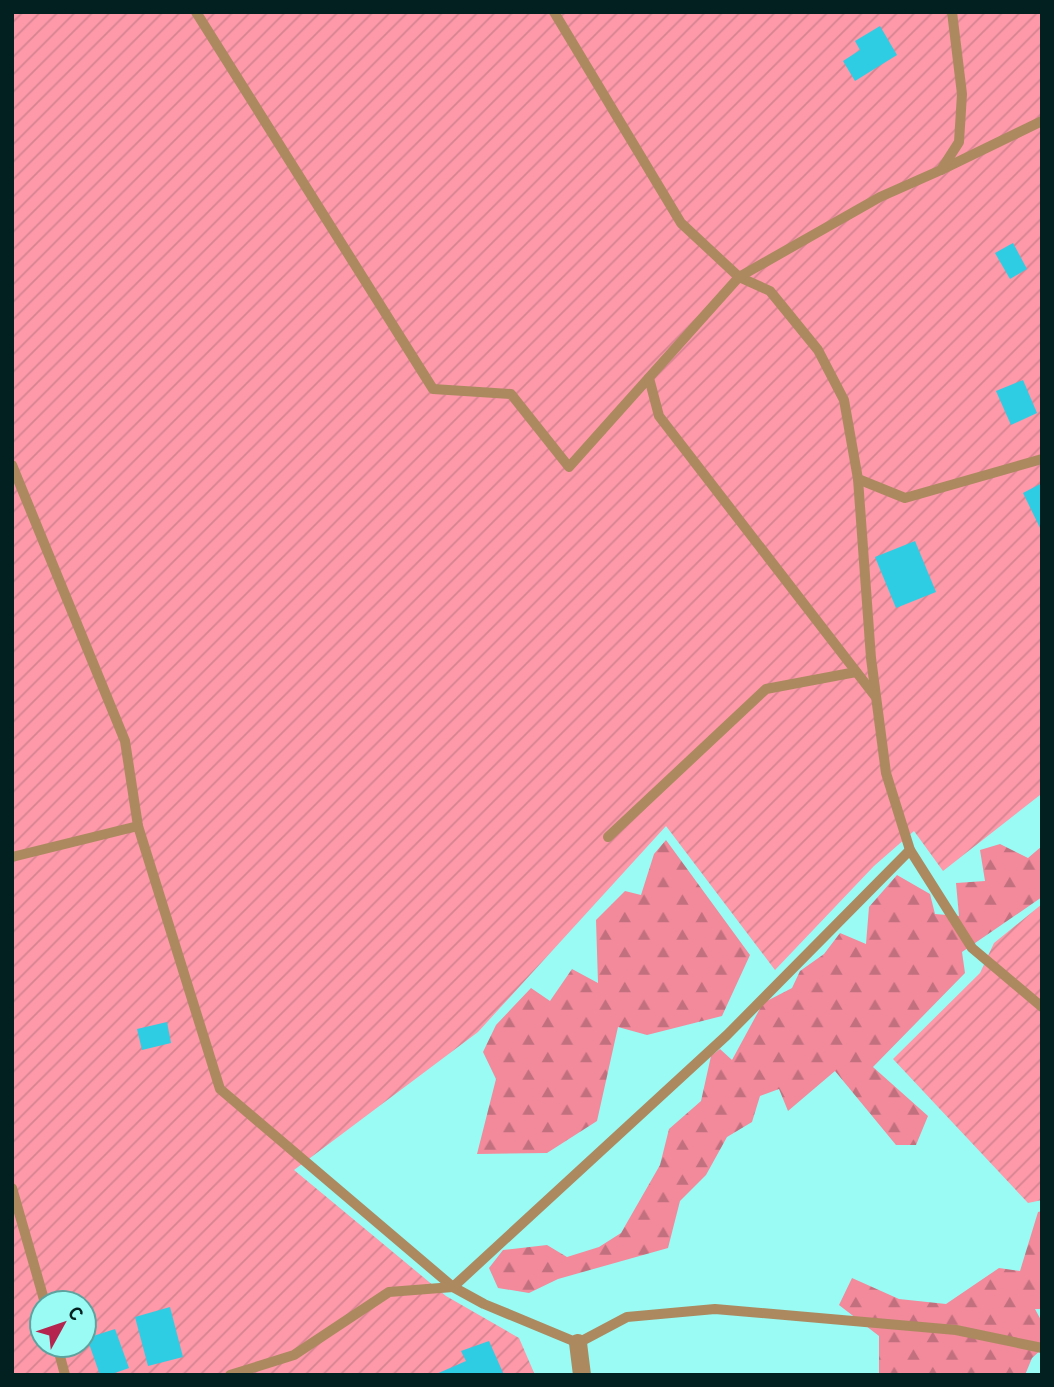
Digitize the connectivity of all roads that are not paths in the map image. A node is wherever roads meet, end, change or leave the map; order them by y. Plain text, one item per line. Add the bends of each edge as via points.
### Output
1 (196, 12) edge
2 (554, 12) edge
3 (952, 12) edge
4 (1042, 121) edge
5 (941, 170) junction
6 (739, 277) junction
7 (649, 378) junction
8 (1042, 459) edge
9 (12, 465) edge
10 (858, 479) junction
11 (856, 672) junction
12 (877, 699) junction
13 (138, 826) junction
14 (608, 837) dead end
15 (910, 850) junction
16 (12, 857) edge
17 (1042, 1007) edge
18 (12, 1188) edge
19 (453, 1287) junction
20 (41, 1289) edge
21 (578, 1343) junction
22 (1042, 1348) edge
23 (230, 1375) edge
24 (582, 1375) edge

1 - 7 lane via 433,388 511,394 569,467
2 - 6 lane via 681,223
3 - 5 lane via 962,94 959,142
4 - 5 lane
5 - 6 lane via 880,197
6 - 7 lane
6 - 10 lane via 770,291 817,350 844,400
7 - 11 lane via 659,416
8 - 10 lane via 905,498
9 - 13 lane via 125,741
10 - 12 lane
11 - 12 lane
11 - 14 lane via 766,689
12 - 15 lane via 886,773
13 - 16 lane
13 - 19 lane via 220,1089
15 - 17 lane via 972,948
15 - 19 lane via 727,1035
18 - 20 lane
19 - 21 lane
19 - 23 lane via 389,1292 294,1355
21 - 22 lane via 627,1317 715,1309 956,1330
21 - 24 street

